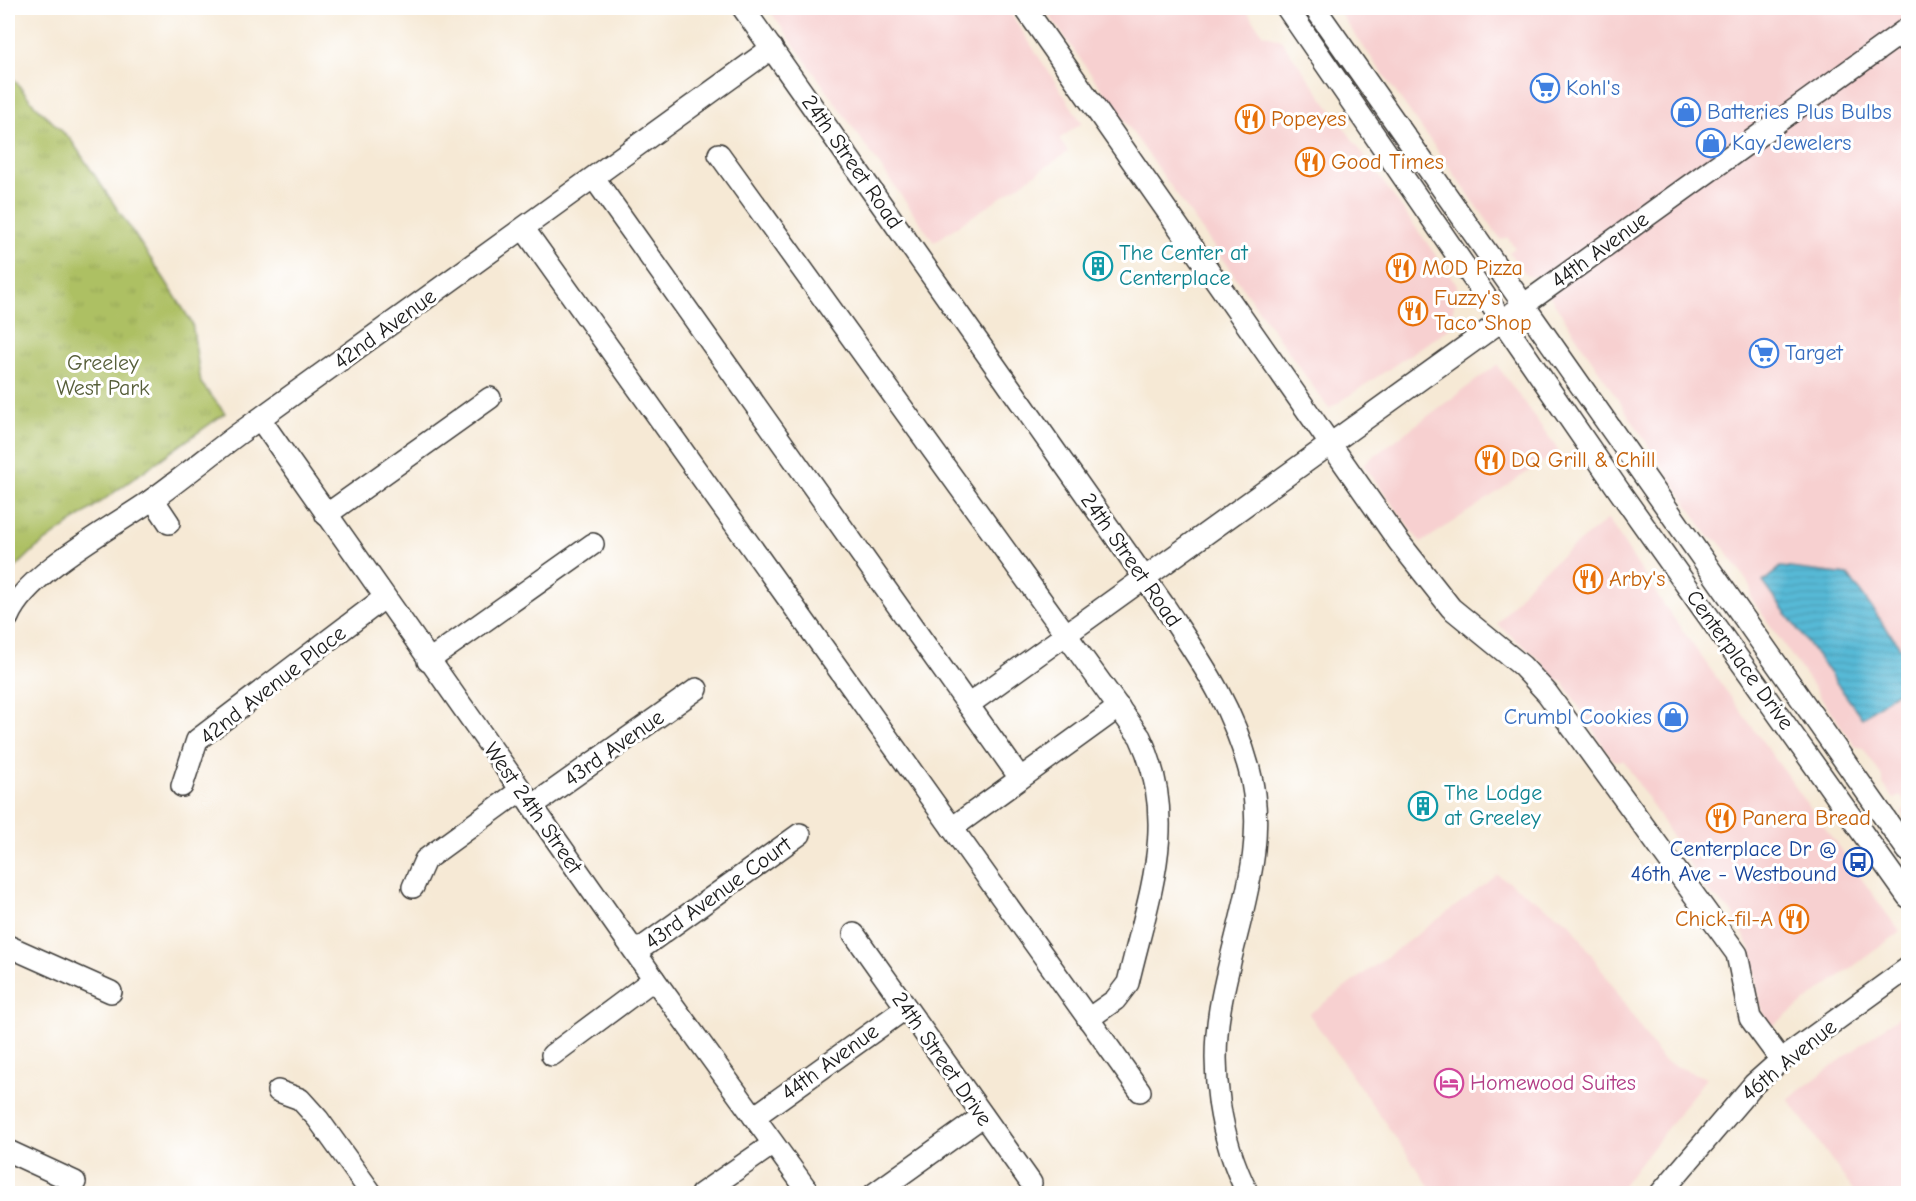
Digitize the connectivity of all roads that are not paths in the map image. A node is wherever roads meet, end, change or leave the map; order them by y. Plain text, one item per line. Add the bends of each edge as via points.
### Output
1 (743, 8) edge
2 (1025, 8) edge
3 (1287, 8) edge
4 (1315, 8) edge
5 (1908, 28) edge
6 (772, 48) junction
7 (719, 154) dead end
8 (594, 178) junction
9 (524, 229) junction
10 (1523, 305) junction
11 (1503, 320) junction
12 (490, 398) dead end
13 (260, 419) junction
14 (1330, 444) junction
15 (153, 499) junction
16 (326, 515) junction
17 (169, 523) dead end
18 (593, 544) dead end
19 (1144, 578) junction
20 (384, 598) junction
21 (8, 617) edge
22 (1066, 634) junction
23 (428, 661) junction
24 (697, 689) dead end
25 (968, 705) junction
26 (1119, 707) junction
27 (1020, 778) junction
28 (182, 786) dead end
29 (526, 798) junction
30 (952, 828) junction
31 (800, 834) dead end
32 (1908, 851) edge
33 (413, 887) dead end
34 (1908, 897) edge
35 (854, 934) dead end
36 (8, 946) edge
37 (636, 952) junction
38 (1908, 968) edge
39 (654, 979) junction
40 (111, 992) dead end
41 (906, 1008) junction
42 (1088, 1018) junction
43 (552, 1056) dead end
44 (1781, 1060) junction
45 (278, 1091) dead end
46 (1140, 1091) dead end
47 (983, 1116) junction
48 (753, 1117) junction
49 (774, 1143) junction
50 (8, 1151) edge
51 (75, 1182) dead end
52 (1031, 1183) dead end
53 (372, 1194) edge
54 (701, 1194) edge
55 (810, 1194) edge
56 (874, 1194) edge
57 (1248, 1194) edge
58 (1660, 1194) edge

1 - 6 street, 24th Street Road
2 - 14 street
3 - 11 street, Centerplace Drive
4 - 10 street, Centerplace Drive
5 - 10 street, 44th Avenue
6 - 8 street, 42nd Avenue
6 - 19 street, 24th Street Road
7 - 22 street
8 - 9 street, 42nd Avenue
8 - 25 street
9 - 13 street, 42nd Avenue
9 - 30 street
10 - 11 street, 44th Avenue
10 - 32 street, Centerplace Drive
11 - 14 street, 44th Avenue
11 - 34 street, Centerplace Drive via 1677,574
12 - 16 street
13 - 15 street, 42nd Avenue
13 - 16 street, West 24th Street
14 - 19 street, 44th Avenue
14 - 44 street via 1450,608 1522,666 1559,709 1737,954 1750,1018
15 - 17 street
15 - 21 street, 42nd Avenue via 34,582
16 - 20 street, West 24th Street
18 - 23 street
19 - 22 street, 44th Avenue
19 - 57 street, 24th Street Road via 1215,682 1236,728 1250,773 1256,822 1252,868 1220,1010 1216,1060 1226,1140
20 - 23 street, West 24th Street
20 - 28 street, 42nd Avenue Place via 197,740
22 - 25 street, 44th Avenue
22 - 26 street
23 - 29 street, West 24th Street
24 - 29 street, 43rd Avenue
25 - 27 street
26 - 27 street
26 - 42 street via 1140,737 1158,786 1159,849 1128,983 1115,1000
27 - 30 street
29 - 33 street, 43rd Avenue via 425,860
29 - 37 street, West 24th Street
30 - 42 street
31 - 37 street, 43rd Avenue Court
35 - 41 street, 24th Street Drive
36 - 40 street
37 - 39 street, West 24th Street
38 - 44 street, 46th Avenue
39 - 43 street, 43rd Avenue Court
39 - 48 street, West 24th Street
41 - 47 street, 24th Street Drive
41 - 48 street, 44th Avenue
42 - 46 street
44 - 58 street, 46th Avenue via 1740,1098
45 - 53 street via 300,1099
47 - 52 street, 24th Street Drive
47 - 56 street
48 - 49 street, West 24th Street
49 - 54 street
49 - 55 street, West 24th Street
50 - 51 street

